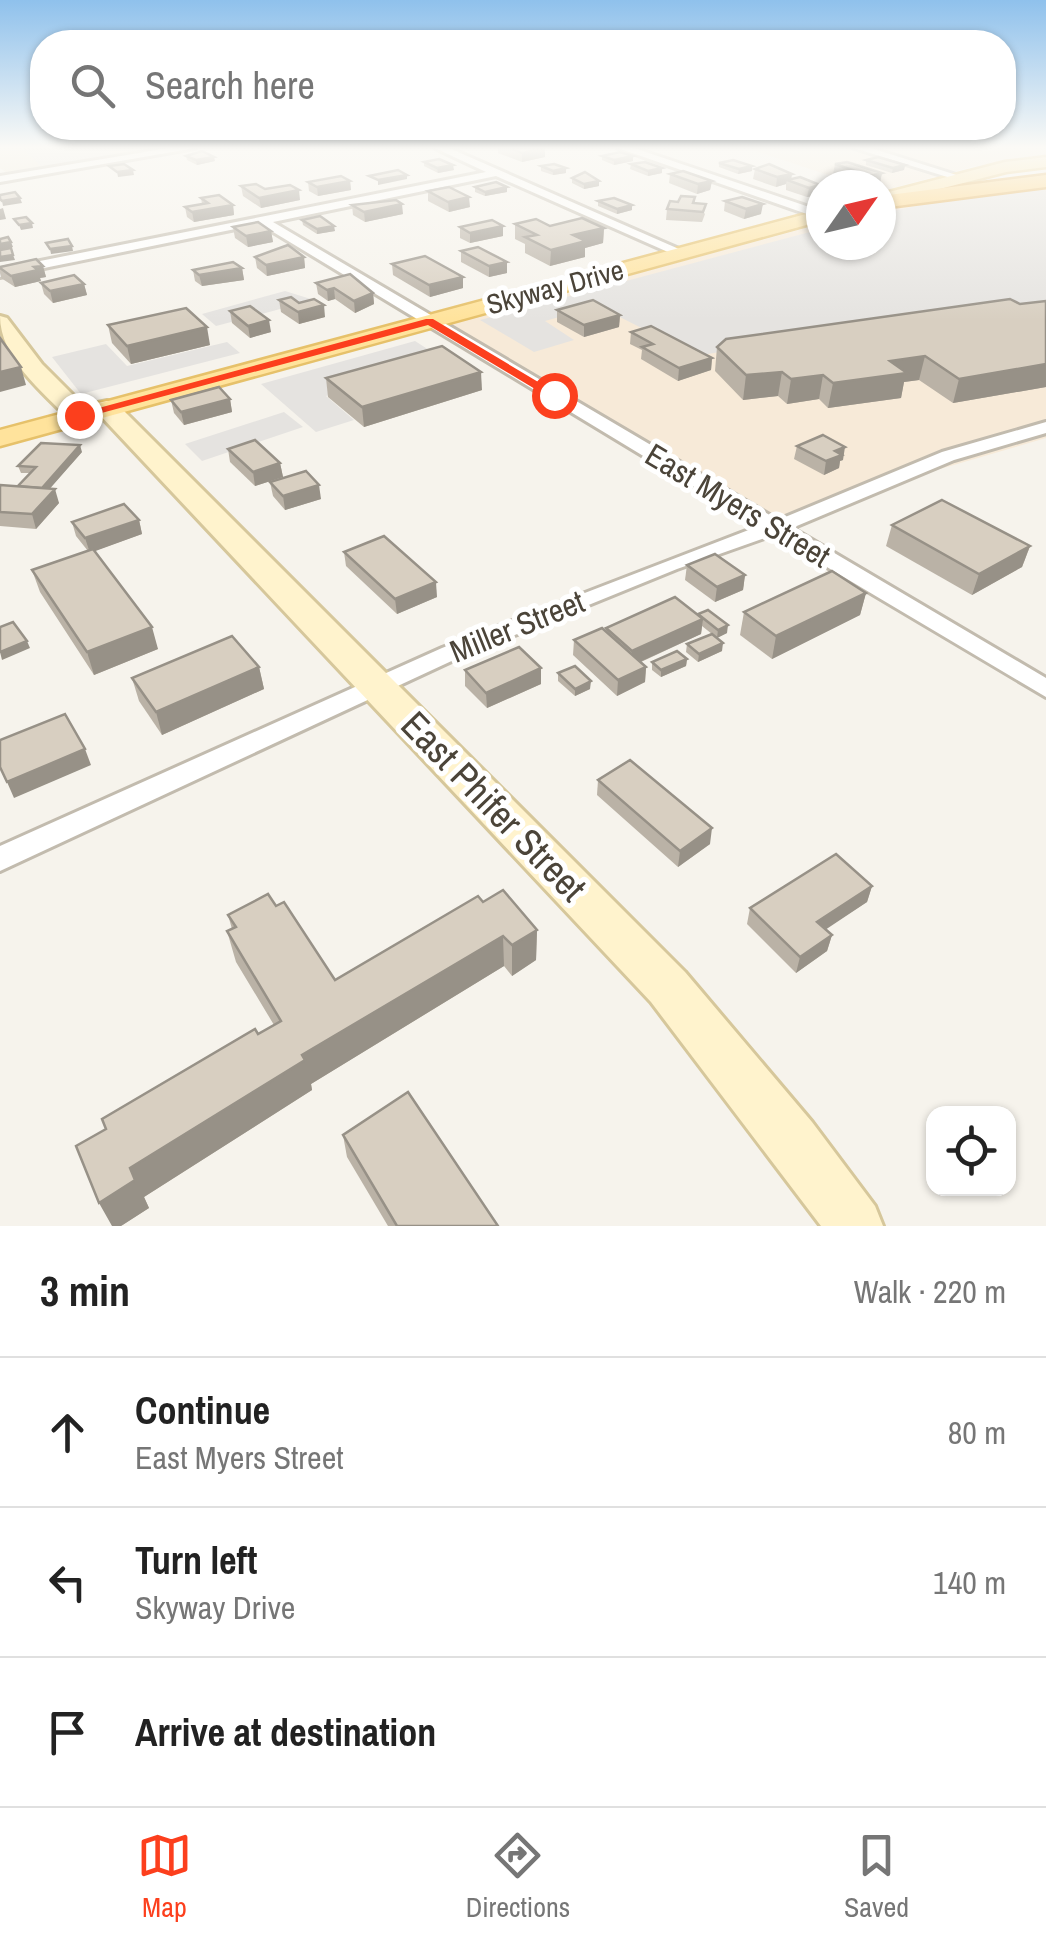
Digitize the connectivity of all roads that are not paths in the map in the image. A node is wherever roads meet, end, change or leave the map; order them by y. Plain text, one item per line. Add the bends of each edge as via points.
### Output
1 (336, 205) edge
2 (571, 205) edge
3 (806, 219) edge
4 (262, 220) junction
5 (682, 253) junction
6 (0, 273) edge
7 (430, 321) junction
8 (0, 322) edge
9 (93, 411) junction
10 (1046, 427) edge
11 (0, 438) edge
12 (774, 527) junction
13 (377, 686) junction
14 (1046, 689) edge
15 (0, 858) edge
16 (855, 1226) edge

1 - 4 street
2 - 5 street
3 - 5 main road, Skyway Drive
4 - 6 street
4 - 7 street, East Myers Street
5 - 7 main road, Skyway Drive
7 - 9 main road, Skyway Drive
7 - 12 street, East Myers Street
8 - 9 street, East Phifer Street via 34,368
9 - 11 main road, Skyway Drive
9 - 13 street, East Phifer Street
10 - 12 street, Miller Street via 948,456
12 - 13 street, Miller Street
12 - 14 street, East Myers Street
13 - 15 street, Miller Street
13 - 16 street, East Phifer Street via 668,986

